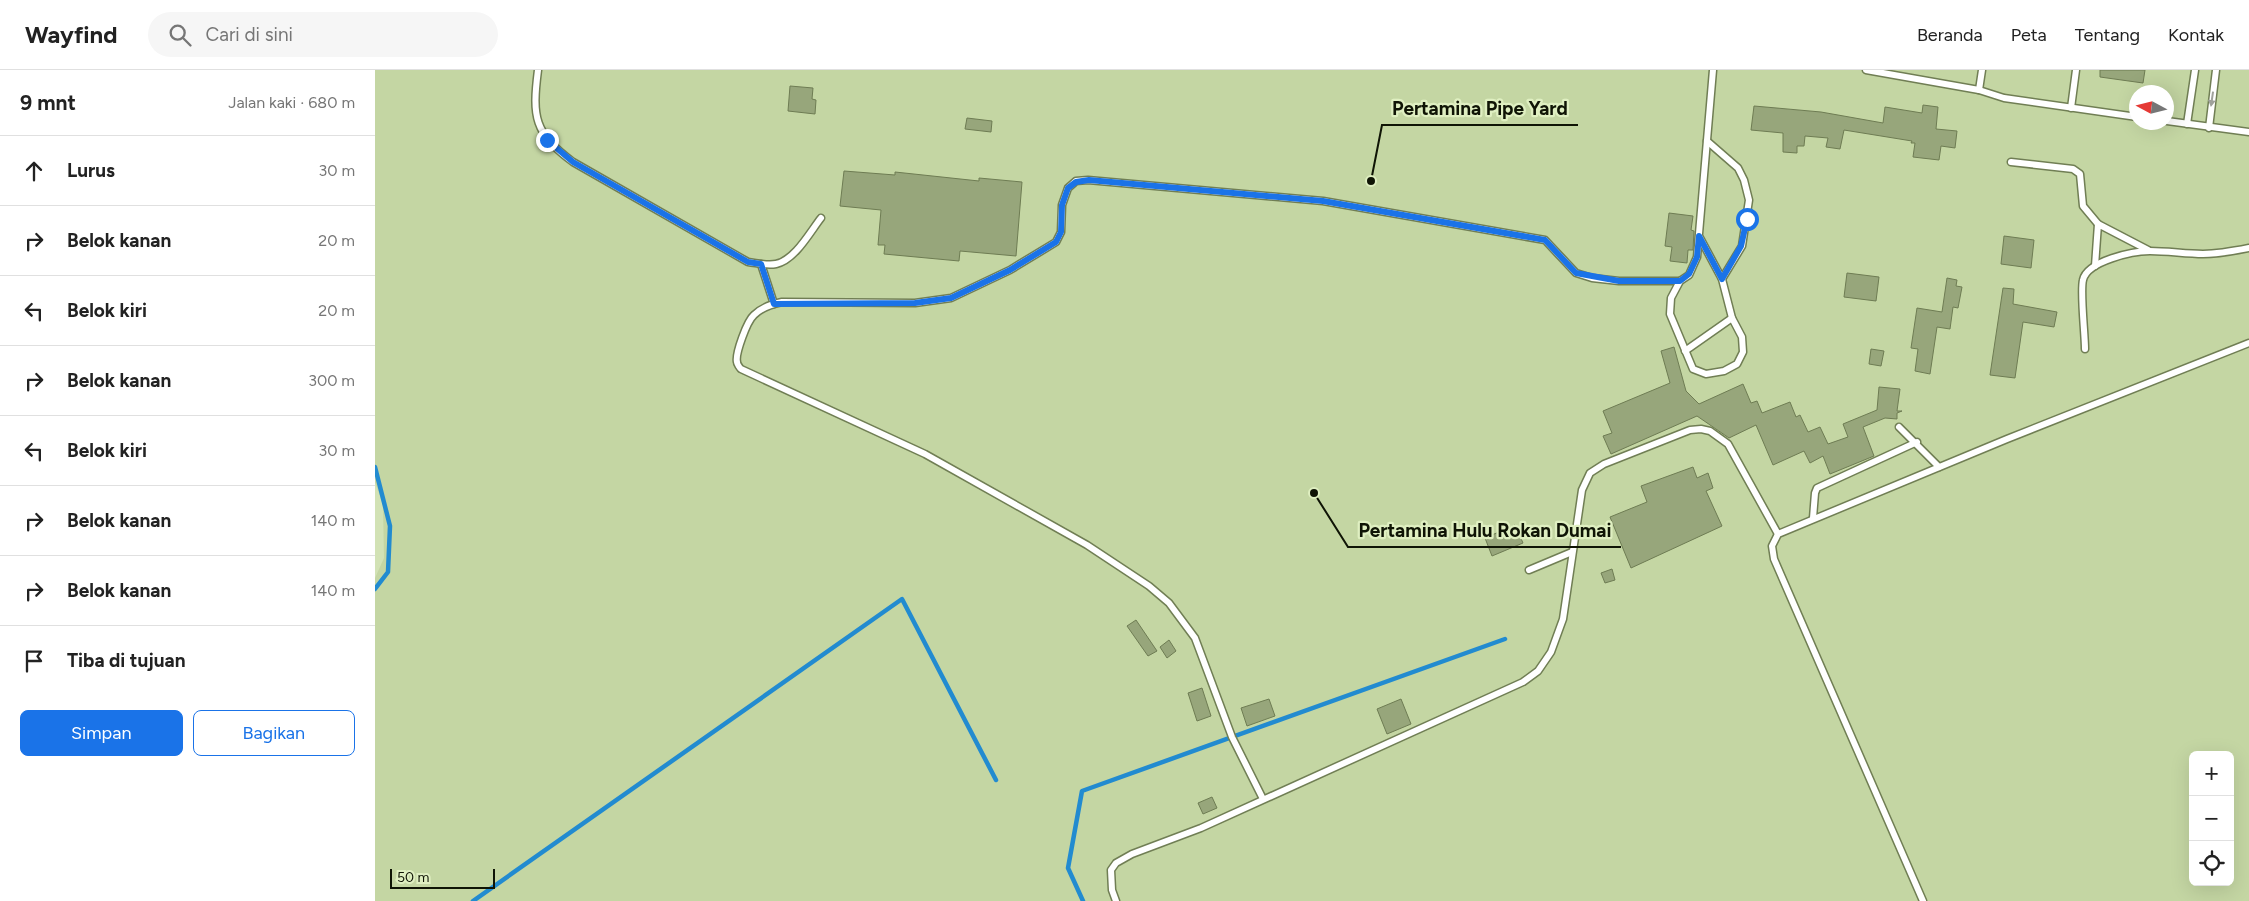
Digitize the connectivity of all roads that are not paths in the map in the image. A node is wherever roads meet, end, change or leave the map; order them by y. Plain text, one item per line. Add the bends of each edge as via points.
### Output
1 (538, 70) edge
2 (1713, 70) edge
3 (1866, 70) edge
4 (1982, 70) edge
5 (2076, 70) edge
6 (2195, 70) edge
7 (2216, 70) edge
8 (1979, 90) junction
9 (2071, 108) junction
10 (2129, 116) edge
11 (2174, 123) edge
12 (2187, 124) junction
13 (2209, 128) junction
14 (2249, 132) edge
15 (1707, 141) junction
16 (2011, 162) dead end
17 (821, 218) dead end
18 (2098, 224) junction
19 (1699, 236) junction
20 (2249, 248) edge
21 (2148, 250) junction
22 (761, 264) junction
23 (2095, 266) junction
24 (1722, 279) junction
25 (1680, 281) junction
26 (774, 304) junction
27 (1732, 318) junction
28 (2249, 343) edge
29 (2085, 349) dead end
30 (1685, 352) junction
31 (1899, 427) dead end
32 (1917, 442) junction
33 (1939, 467) junction
34 (1813, 518) junction
35 (1779, 534) junction
36 (1571, 552) junction
37 (1529, 570) dead end
38 (1263, 799) junction
39 (1116, 901) edge
40 (1923, 901) edge

1 - 22 lane via 534,100 537,123 547,140 560,152 748,262
2 - 15 lane
3 - 8 lane
4 - 8 lane
5 - 9 lane
6 - 12 lane
7 -> 13 lane
8 - 9 lane via 2004,98
9 - 10 lane
11 - 12 lane
12 - 13 lane
13 - 14 lane
15 - 19 lane
15 - 24 lane via 1738,168 1749,200 1741,246
16 - 18 lane via 2073,169 2080,174 2083,206
17 - 22 lane via 792,254 778,264
18 - 21 lane
18 - 23 lane
19 - 24 lane
19 - 25 lane via 1697,257 1689,274
20 - 21 lane via 2200,254
21 - 23 lane via 2116,257
22 - 26 lane
23 - 29 lane via 2087,270 2082,281
24 - 27 lane
25 - 26 lane via 1592,278 1576,273 1545,240 1343,205 1089,180 1076,182 1068,188 1062,205 1061,232 1056,242 1010,270 951,298 915,303
25 - 30 lane via 1671,298 1670,314
26 - 38 lane via 753,316 746,328 737,357 741,369 925,454 1087,546 1149,586 1169,603 1195,638 1232,738
27 - 30 lane
27 - 30 lane via 1741,337 1743,352 1737,364 1724,371 1706,374 1693,369
28 - 33 lane
31 - 32 lane
32 - 33 lane
32 - 34 lane via 1817,488
33 - 34 lane
34 - 35 lane
35 - 36 lane via 1728,444 1710,431 1689,430 1604,464 1590,473 1581,490
35 - 40 lane via 1772,546 1775,558
36 - 37 lane
36 - 38 lane via 1563,619 1551,652 1538,671 1523,682
38 - 39 lane via 1116,863 1110,879

